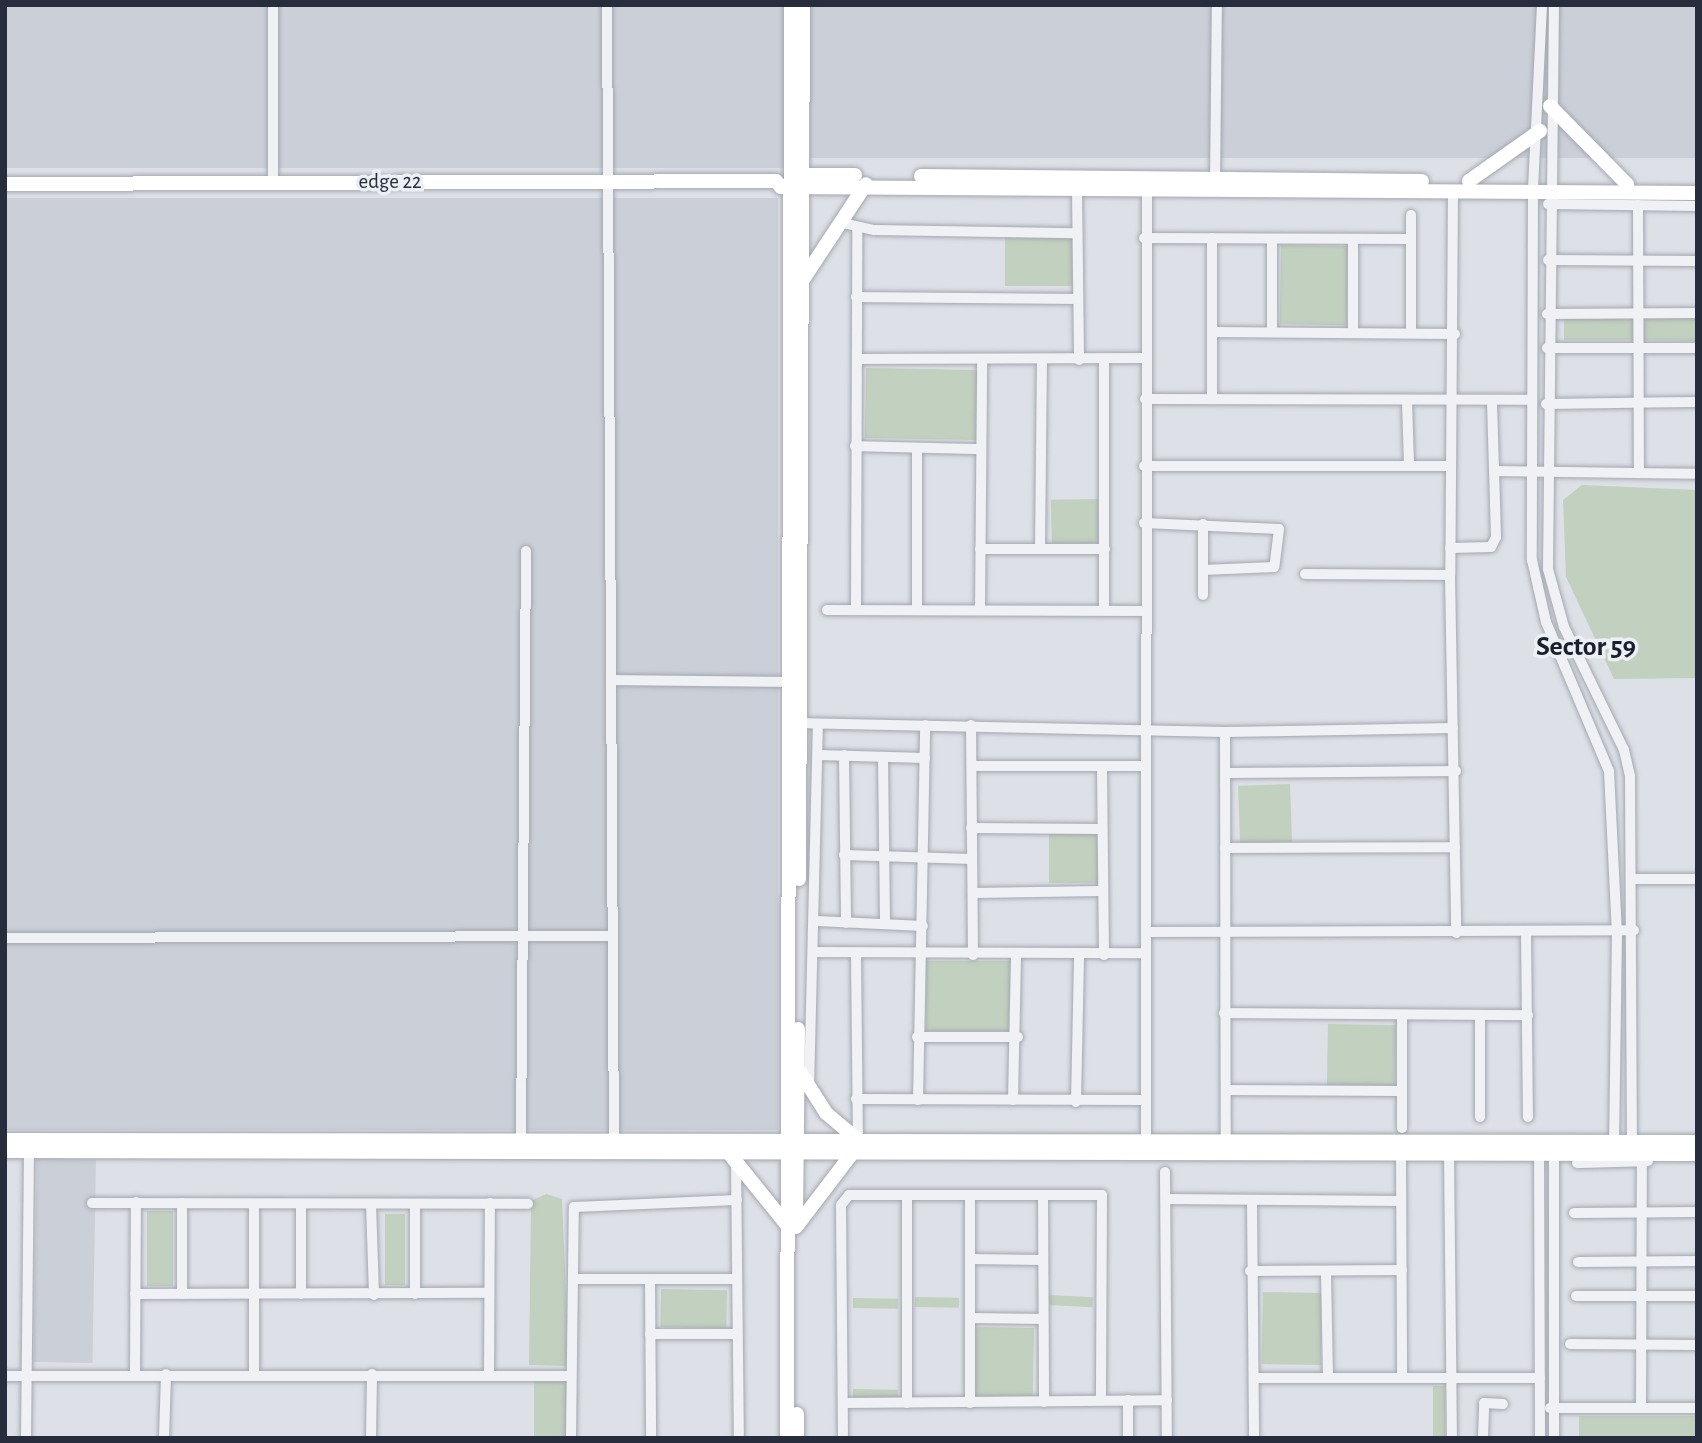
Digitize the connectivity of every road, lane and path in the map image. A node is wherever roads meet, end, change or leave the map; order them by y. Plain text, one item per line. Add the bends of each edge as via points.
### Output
1 (273, 5) edge
2 (607, 5) edge
3 (791, 5) edge
4 (803, 5) edge
5 (1217, 5) edge
6 (1542, 5) edge
7 (1554, 5) edge
8 (1550, 106) junction
9 (1540, 131) junction
10 (796, 181) junction
11 (1469, 181) junction
12 (608, 182) junction
13 (273, 183) junction
14 (5, 184) edge
15 (866, 184) junction
16 (1628, 184) junction
17 (1697, 185) edge
18 (1215, 187) junction
19 (1077, 190) junction
20 (1453, 190) junction
21 (1542, 191) junction
22 (1147, 192) junction
23 (1697, 193) edge
24 (1638, 205) junction
25 (1697, 206) edge
26 (1411, 215) dead end
27 (843, 223) junction
28 (857, 229) junction
29 (1076, 233) junction
30 (1144, 238) junction
31 (1212, 238) junction
32 (1272, 239) junction
33 (1353, 239) junction
34 (1411, 239) junction
35 (1638, 259) junction
36 (1548, 260) junction
37 (1697, 261) edge
38 (802, 281) junction
39 (856, 297) junction
40 (1076, 299) junction
41 (1638, 312) junction
42 (1697, 313) edge
43 (1547, 314) junction
44 (1272, 330) junction
45 (1212, 331) junction
46 (1353, 333) junction
47 (1412, 333) junction
48 (1455, 334) junction
49 (1638, 347) junction
50 (1547, 348) junction
51 (1697, 348) edge
52 (1143, 358) junction
53 (857, 359) junction
54 (982, 360) junction
55 (1042, 360) junction
56 (1079, 360) junction
57 (1104, 360) junction
58 (1144, 399) junction
59 (1212, 399) junction
60 (1492, 400) junction
61 (1532, 400) junction
62 (1408, 401) junction
63 (1453, 401) junction
64 (1639, 402) junction
65 (1697, 402) edge
66 (1546, 404) junction
67 (855, 446) junction
68 (917, 447) junction
69 (979, 449) junction
70 (1143, 466) junction
71 (1409, 466) junction
72 (1451, 466) junction
73 (1532, 470) junction
74 (1494, 471) junction
75 (1545, 471) junction
76 (1639, 472) junction
77 (1697, 474) edge
78 (1144, 523) junction
79 (1203, 524) junction
80 (1450, 548) junction
81 (980, 549) junction
82 (1040, 549) junction
83 (1105, 549) junction
84 (526, 551) dead end
85 (1203, 570) junction
86 (1305, 574) dead end
87 (1450, 575) junction
88 (1203, 595) dead end
89 (1104, 608) junction
90 (980, 609) junction
91 (827, 610) dead end
92 (856, 610) junction
93 (917, 610) junction
94 (1143, 611) junction
95 (611, 680) junction
96 (789, 682) junction
97 (795, 723) junction
98 (818, 725) junction
99 (925, 725) junction
100 (971, 725) junction
101 (1144, 728) junction
102 (1453, 728) junction
103 (1225, 732) junction
104 (818, 755) junction
105 (844, 755) junction
106 (883, 757) junction
107 (925, 758) junction
108 (972, 766) junction
109 (1102, 766) junction
110 (1144, 766) junction
111 (1456, 771) junction
112 (1226, 773) junction
113 (971, 828) junction
114 (1100, 829) junction
115 (1455, 847) junction
116 (1225, 848) junction
117 (844, 855) junction
118 (884, 855) junction
119 (926, 856) junction
120 (972, 859) junction
121 (1697, 879) edge
122 (1635, 880) junction
123 (1101, 891) junction
124 (973, 893) junction
125 (817, 921) junction
126 (846, 923) junction
127 (885, 924) junction
128 (923, 926) junction
129 (1634, 930) junction
130 (1146, 932) junction
131 (1224, 932) junction
132 (1526, 932) junction
133 (1617, 932) junction
134 (1456, 933) junction
135 (611, 936) junction
136 (5, 938) edge
137 (525, 939) junction
138 (817, 952) junction
139 (1144, 953) junction
140 (856, 954) junction
141 (920, 955) junction
142 (973, 955) junction
143 (1079, 955) junction
144 (1104, 955) junction
145 (1016, 956) junction
146 (1224, 1013) junction
147 (1528, 1014) junction
148 (1402, 1015) junction
149 (1479, 1015) junction
150 (917, 1037) junction
151 (1017, 1037) junction
152 (799, 1067) junction
153 (809, 1089) junction
154 (1226, 1090) junction
155 (1400, 1091) junction
156 (856, 1099) junction
157 (918, 1100) junction
158 (1013, 1100) junction
159 (1144, 1100) junction
160 (1076, 1102) junction
161 (1528, 1116) dead end
162 (1480, 1117) dead end
163 (1402, 1128) dead end
164 (521, 1138) junction
165 (614, 1138) junction
166 (1146, 1139) junction
167 (5, 1140) edge
168 (1226, 1140) junction
169 (856, 1142) junction
170 (1697, 1142) edge
171 (29, 1146) junction
172 (793, 1146) junction
173 (1614, 1148) junction
174 (1546, 1149) junction
175 (5, 1151) edge
176 (1635, 1152) junction
177 (1697, 1154) edge
178 (1449, 1155) junction
179 (732, 1157) junction
180 (1401, 1161) dead end
181 (1697, 1161) edge
182 (1577, 1163) dead end
183 (1165, 1172) dead end
184 (907, 1197) junction
185 (970, 1197) junction
186 (1043, 1198) junction
187 (1166, 1199) junction
188 (737, 1200) junction
189 (1252, 1201) junction
190 (1401, 1201) junction
191 (136, 1202) junction
192 (92, 1203) dead end
193 (182, 1203) junction
194 (490, 1203) junction
195 (254, 1204) junction
196 (301, 1204) junction
197 (415, 1204) junction
198 (528, 1204) dead end
199 (371, 1205) junction
200 (1697, 1212) edge
201 (1574, 1213) dead end
202 (1643, 1213) junction
203 (791, 1226) junction
204 (970, 1259) junction
205 (1043, 1260) junction
206 (1641, 1261) junction
207 (1697, 1261) edge
208 (1578, 1262) dead end
209 (1402, 1270) junction
210 (1250, 1272) junction
211 (1326, 1272) junction
212 (574, 1279) junction
213 (650, 1279) junction
214 (734, 1279) junction
215 (253, 1293) junction
216 (489, 1293) junction
217 (135, 1294) junction
218 (182, 1294) junction
219 (301, 1294) junction
220 (415, 1294) junction
221 (374, 1295) junction
222 (1576, 1296) dead end
223 (1641, 1296) junction
224 (1697, 1296) edge
225 (970, 1318) junction
226 (1043, 1319) junction
227 (650, 1334) junction
228 (737, 1334) junction
229 (1570, 1344) dead end
230 (1641, 1345) junction
231 (1697, 1345) edge
232 (135, 1374) junction
233 (166, 1374) junction
234 (372, 1374) junction
235 (489, 1375) junction
236 (25, 1376) junction
237 (254, 1376) junction
238 (571, 1376) junction
239 (5, 1377) edge
240 (1254, 1377) junction
241 (1328, 1378) junction
242 (1402, 1378) junction
243 (1451, 1378) junction
244 (1540, 1378) junction
245 (1101, 1400) junction
246 (1128, 1400) junction
247 (1167, 1400) junction
248 (1044, 1402) junction
249 (843, 1403) junction
250 (907, 1403) junction
251 (970, 1403) junction
252 (1503, 1404) dead end
253 (1540, 1408) junction
254 (1554, 1408) junction
255 (1641, 1408) junction
256 (1697, 1408) edge
257 (26, 1438) edge
258 (164, 1438) edge
259 (371, 1438) edge
260 (571, 1438) edge
261 (651, 1438) edge
262 (739, 1438) edge
263 (788, 1438) edge
264 (797, 1438) edge
265 (843, 1438) edge
266 (1128, 1438) edge
267 (1167, 1438) edge
268 (1254, 1438) edge
269 (1452, 1438) edge
270 (1483, 1438) edge
271 (1540, 1438) edge
272 (1554, 1438) edge

1 - 13 street
2 - 12 street
3 - 10 main road
4 - 10 main road
5 - 18 street
6 - 9 street
7 - 8 street
8 - 16 main road
8 - 21 street
9 - 11 main road
9 - 21 street
10 - 12 main road, edge 22
10 - 15 main road
10 - 18 main road
10 - 38 main road
10 - 96 main road
11 - 18 main road
11 - 21 main road
12 - 13 main road, edge 22
12 - 95 street
13 - 14 main road, edge 22
15 - 19 main road
15 - 27 main road
16 - 17 main road
16 - 21 main road
18 - 20 main road
18 - 22 main road
19 - 22 main road
19 - 29 street
20 - 21 main road
20 - 48 street
21 - 23 main road
21 - 24 street
21 - 36 street
21 - 61 street
22 - 30 street
24 - 25 street
24 - 35 street
26 - 34 street
27 - 28 street
27 - 38 main road
28 - 29 street
28 - 39 street
29 - 40 street
30 - 31 street
30 - 52 street
31 - 32 street
31 - 45 street
32 - 33 street
32 - 44 street
33 - 34 street
33 - 46 street
34 - 47 street
35 - 36 street
35 - 37 street
35 - 41 street
36 - 43 street
38 - 97 main road
39 - 40 street
39 - 53 street
40 - 56 street
41 - 42 street
41 - 43 street
41 - 49 street
43 - 50 street
44 - 45 street
44 - 46 street
45 - 59 street
46 - 47 street
47 - 48 street
48 - 63 street
49 - 50 street
49 - 51 street
49 - 64 street
50 - 66 street
52 - 57 street
52 - 58 street
53 - 54 street
53 - 67 street
54 - 55 street
54 - 69 street
55 - 56 street
55 - 82 street
56 - 57 street
57 - 83 street
58 - 59 street
58 - 70 street
59 - 62 street
60 - 61 street
60 - 63 street
60 - 74 street
61 - 73 street
62 - 63 street
62 - 71 street
63 - 72 street
64 - 65 street
64 - 66 street
64 - 76 street
66 - 75 street
67 - 68 street
67 - 92 street
68 - 69 street
68 - 93 street
69 - 81 street
70 - 71 street
70 - 78 street
71 - 72 street
72 - 80 street
73 - 74 street
73 - 75 street
73 - 133 street via 1535,590 1609,771
74 - 80 street via 1491,547
75 - 76 street
75 - 122 street via 1556,606 1627,763
76 - 77 street
78 - 79 street
78 - 94 street
79 - 85 street
79 - 85 street via 1272,524 1280,533 1274,567
80 - 87 street
81 - 82 street
81 - 90 street
82 - 83 street
83 - 89 street
84 - 137 street
85 - 88 street
86 - 87 street
87 - 102 street
89 - 90 street
89 - 94 street
90 - 93 street
91 - 92 street
92 - 93 street
94 - 101 street
95 - 96 street
95 - 135 street
96 - 97 main road
97 - 98 street
97 - 152 main road
97 - 172 main road
98 - 99 street
98 - 104 street
99 - 100 street
99 - 107 street
100 - 101 street
100 - 108 street
101 - 103 street
101 - 110 street
102 - 103 street
102 - 111 street
103 - 112 street
104 - 105 street
104 - 125 street
105 - 106 street
105 - 117 street
106 - 107 street
106 - 118 street
107 - 119 street
108 - 109 street
108 - 113 street
109 - 110 street
109 - 114 street
110 - 130 street
111 - 112 street
111 - 115 street
112 - 116 street
113 - 114 street
113 - 120 street
114 - 123 street
115 - 116 street
115 - 134 street
116 - 131 street
117 - 118 street
117 - 126 street
118 - 119 street
118 - 127 street
119 - 120 street
119 - 128 street
120 - 124 street
121 - 122 street
122 - 129 street
123 - 124 street
123 - 144 street
124 - 142 street
125 - 126 street
125 - 138 street
126 - 127 street
127 - 128 street
128 - 141 street
129 - 133 street
129 - 176 street
130 - 131 street
130 - 139 street
131 - 134 street
131 - 146 street
132 - 133 street
132 - 134 street
132 - 147 street
133 - 173 street
135 - 137 street
135 - 165 street
136 - 137 street
137 - 164 street
138 - 140 street
138 - 153 street
139 - 144 street
139 - 159 street
140 - 141 street
140 - 156 street
141 - 142 street
141 - 150 street
142 - 145 street
143 - 144 street
143 - 145 street
143 - 160 street
145 - 151 street
146 - 148 street
146 - 154 street
147 - 149 street
147 - 161 street
148 - 149 street
148 - 155 street
149 - 162 street
150 - 151 street
150 - 157 street
151 - 158 street
152 - 153 main road
152 - 172 main road
153 - 169 main road
154 - 155 street
154 - 168 street
155 - 163 street
156 - 157 street
156 - 169 street
157 - 158 street
158 - 160 street
159 - 160 street
159 - 166 street
164 - 165 main road
164 - 171 main road
165 - 172 main road
166 - 168 main road
166 - 169 main road
167 - 171 main road
168 - 174 main road
169 - 172 main road
169 - 178 main road
169 - 203 main road
170 - 176 main road
171 - 175 main road
171 - 179 main road
171 - 236 street
172 - 179 main road
172 - 203 main road
173 - 174 main road
173 - 176 main road
174 - 178 main road
174 - 244 street
174 - 254 street
176 - 177 main road
176 - 181 street
176 - 182 street
176 - 202 street
178 - 243 street
179 - 188 street
179 - 203 main road
180 - 190 street
183 - 187 street
184 - 185 street
184 - 249 street via 842,1200
184 - 250 street
185 - 186 street
185 - 204 street
186 - 205 street
186 - 245 street via 1102,1195
187 - 189 street
187 - 247 street
188 - 212 street via 579,1204 571,1212
188 - 214 street
189 - 190 street
189 - 210 street
190 - 209 street
191 - 192 street
191 - 193 street
191 - 217 street
193 - 195 street
193 - 218 street
194 - 197 street
194 - 198 street
194 - 216 street
195 - 196 street
195 - 215 street
196 - 199 street
196 - 219 street
197 - 199 street
197 - 220 street
199 - 221 street
200 - 202 street
201 - 202 street
202 - 206 street
203 - 263 main road
203 - 264 main road
204 - 205 street
204 - 225 street
205 - 226 street
206 - 207 street
206 - 208 street
206 - 223 street
209 - 211 street
209 - 242 street
210 - 211 street
210 - 240 street
211 - 241 street
212 - 213 street
212 - 238 street
213 - 214 street
213 - 227 street
214 - 228 street
215 - 218 street
215 - 219 street
215 - 237 street
216 - 220 street
216 - 235 street
217 - 218 street
217 - 232 street
219 - 221 street
220 - 221 street
222 - 223 street
223 - 224 street
223 - 230 street
225 - 226 street
225 - 251 street
226 - 248 street
227 - 228 street
227 - 261 street
228 - 262 street
229 - 230 street
230 - 231 street
230 - 255 street
232 - 233 street
232 - 236 street
233 - 237 street
233 - 258 street
234 - 235 street
234 - 237 street
234 - 259 street
235 - 238 street
236 - 239 street
236 - 257 street
238 - 260 street
240 - 241 street
240 - 268 street
241 - 242 street
242 - 243 street
243 - 244 street
243 - 269 street
244 - 253 street
245 - 246 street
245 - 248 street
246 - 247 street
246 - 266 street
247 - 267 street
248 - 251 street
249 - 250 street
249 - 265 street
250 - 251 street
252 - 270 street via 1484,1403
253 - 254 street
253 - 271 street
254 - 255 street
254 - 272 street
255 - 256 street

